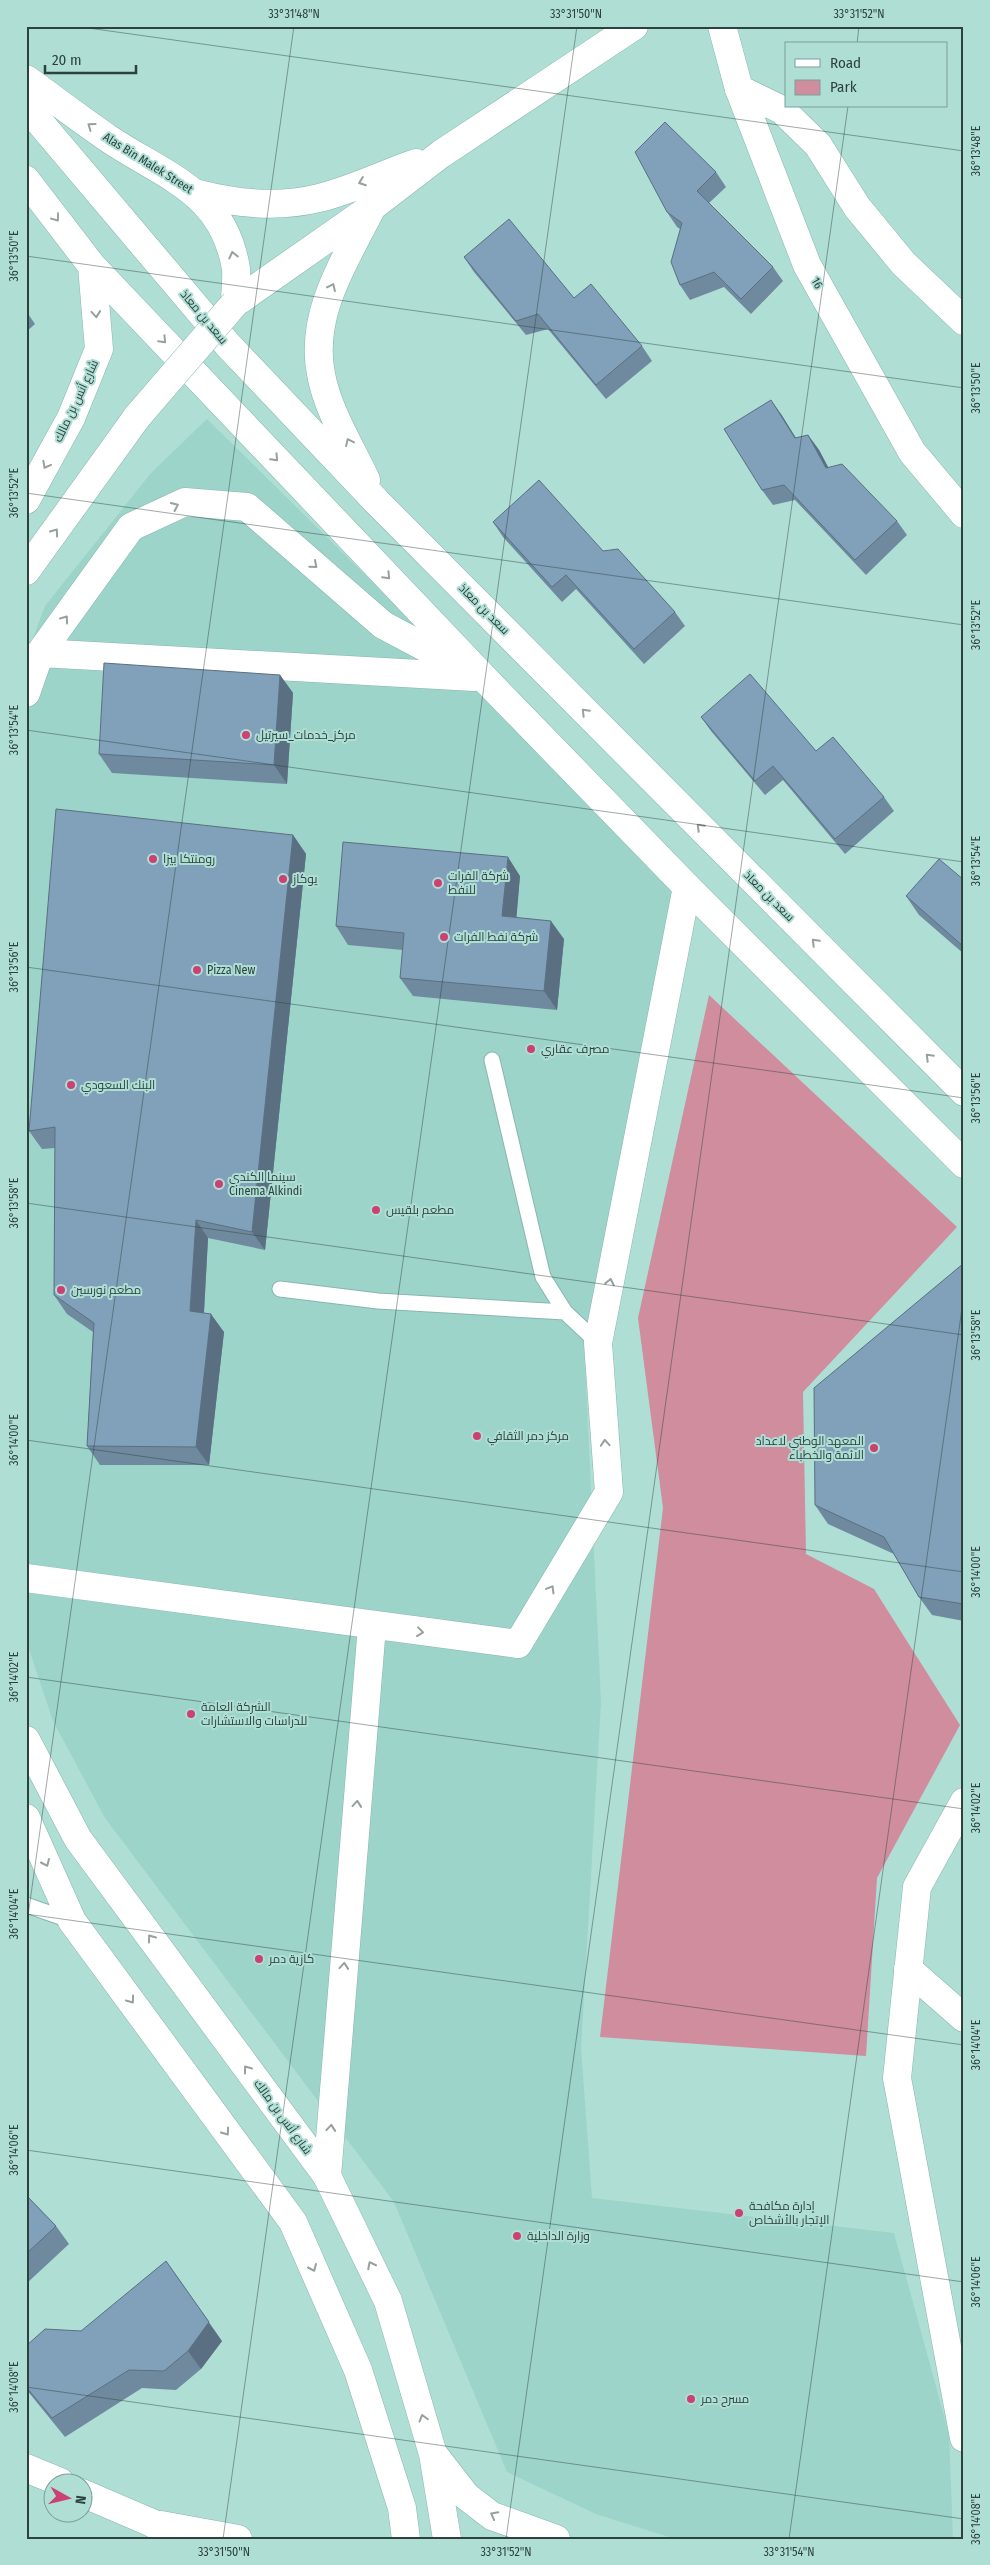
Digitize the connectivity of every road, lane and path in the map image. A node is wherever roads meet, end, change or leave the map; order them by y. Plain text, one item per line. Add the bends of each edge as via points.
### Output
1 (634, 26) edge
2 (722, 26) edge
3 (26, 79) edge
4 (738, 88) junction
5 (26, 106) edge
6 (441, 154) junction
7 (26, 180) edge
8 (198, 194) junction
9 (372, 207) junction
10 (92, 266) junction
11 (235, 303) junction
12 (964, 321) edge
13 (26, 500) edge
14 (377, 502) junction
15 (964, 514) edge
16 (26, 571) edge
17 (40, 653) junction
18 (483, 677) junction
19 (26, 693) edge
20 (687, 887) junction
21 (492, 1060) dead end
22 (964, 1092) edge
23 (964, 1164) edge
24 (280, 1289) dead end
25 (565, 1312) junction
26 (598, 1343) junction
27 (26, 1578) edge
28 (372, 1626) junction
29 (26, 1740) edge
30 (964, 1802) edge
31 (26, 1818) edge
32 (26, 1905) edge
33 (72, 1921) junction
34 (908, 1969) junction
35 (964, 2018) edge
36 (326, 2176) junction
37 (964, 2438) edge
38 (433, 2454) junction
39 (26, 2468) edge
40 (42, 2475) edge
41 (92, 2497) edge
42 (152, 2523) junction
43 (446, 2528) edge
44 (179, 2539) edge
45 (238, 2539) edge
46 (406, 2539) edge
47 (556, 2539) edge

1 - 6 street
2 - 4 street, 16
8 -> 3 street, Alas Bin Malek Street via 109,139
4 - 12 street via 782,110 818,145 857,207 903,263
4 - 15 street, 16 via 807,265 912,452
5 - 14 street, سعد بن معاذ via 228,345
6 -> 8 street via 320,198 262,204 230,202
6 - 9 street
7 -> 10 street
11 -> 8 street, Alas Bin Malek Street via 236,270 230,242 216,215
9 - 11 street
14 -> 9 street via 330,402 321,375 318,347 320,318 330,292
10 -> 13 street, شارع أنس بن مالك via 99,349 71,418
10 -> 18 street
16 -> 11 street, bridge via 137,417
22 -> 14 street, سعد بن معاذ
17 - 18 street
17 -> 18 street via 131,527 185,502 247,506 383,624
17 - 19 street
18 - 20 street
20 - 23 street
26 -> 20 street
21 - 25 lane via 544,1277
24 - 25 lane via 378,1301
25 - 26 lane
28 -> 26 street via 518,1644 609,1492
27 - 28 street
36 -> 28 street
36 -> 29 street, شارع أنس بن مالك via 78,1839
30 - 34 street via 917,1887
31 -> 33 street
32 - 33 lane
33 -> 46 street via 293,2222 358,2370 402,2508
34 - 35 street
34 - 37 street via 897,2078
38 -> 36 street, شارع أنس بن مالك via 388,2300
38 - 43 street, شارع أنس بن مالك
47 -> 38 street via 492,2516 466,2496
39 - 40 street
41 - 42 street
42 - 44 street
42 - 45 street

